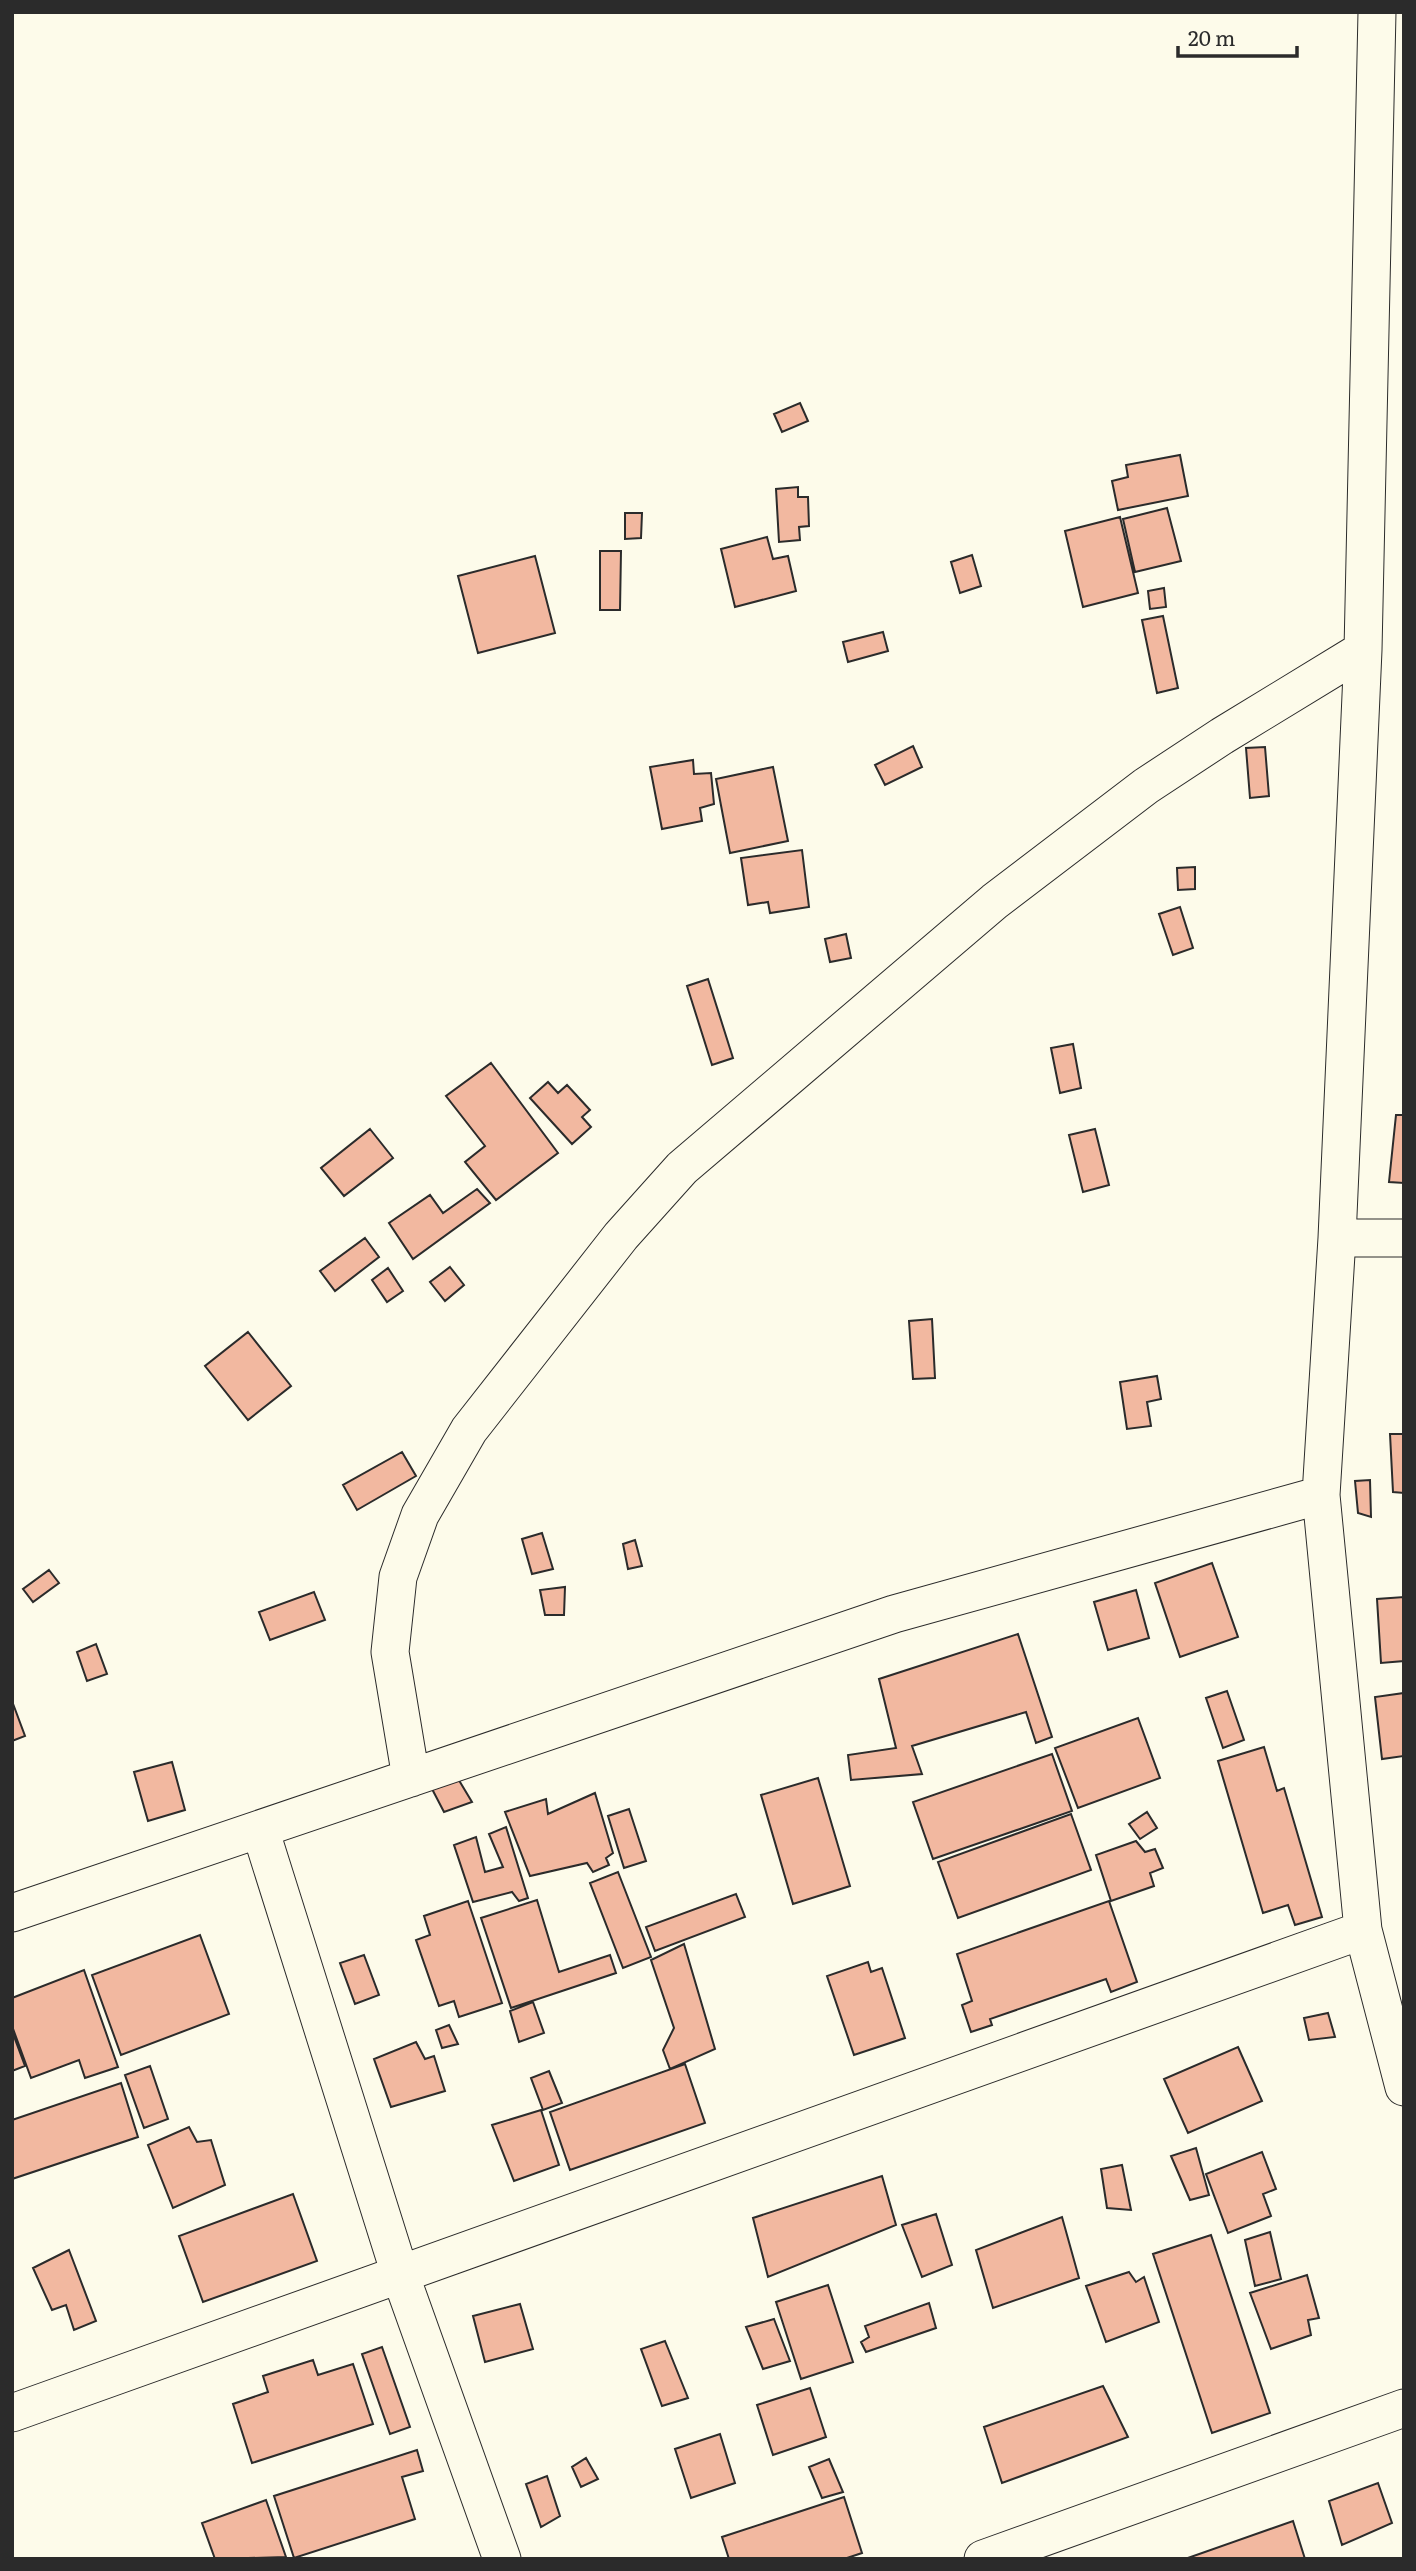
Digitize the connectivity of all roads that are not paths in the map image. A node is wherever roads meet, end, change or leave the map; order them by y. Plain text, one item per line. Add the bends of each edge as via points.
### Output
1 (1377, 12) edge
2 (1363, 650) junction
3 (1337, 1238) junction
4 (1404, 1238) edge
5 (1321, 1495) junction
6 (411, 1778) junction
7 (260, 1829) junction
8 (12, 1913) edge
9 (1363, 1930) junction
10 (1404, 2087) edge
11 (400, 2274) junction
12 (1404, 2408) edge
13 (12, 2413) edge
14 (502, 2559) edge
15 (983, 2559) edge

1 - 2 street
2 - 3 street
2 - 6 street via 1146,786 995,901 682,1168 621,1236 469,1430 420,1515 398,1577 390,1652
3 - 4 street
3 - 5 street
5 - 6 street via 894,1614
5 - 9 street
6 - 7 street
7 - 8 street
7 - 11 street
9 - 10 street
9 - 11 street
11 - 13 street
11 - 14 street
12 - 15 street

